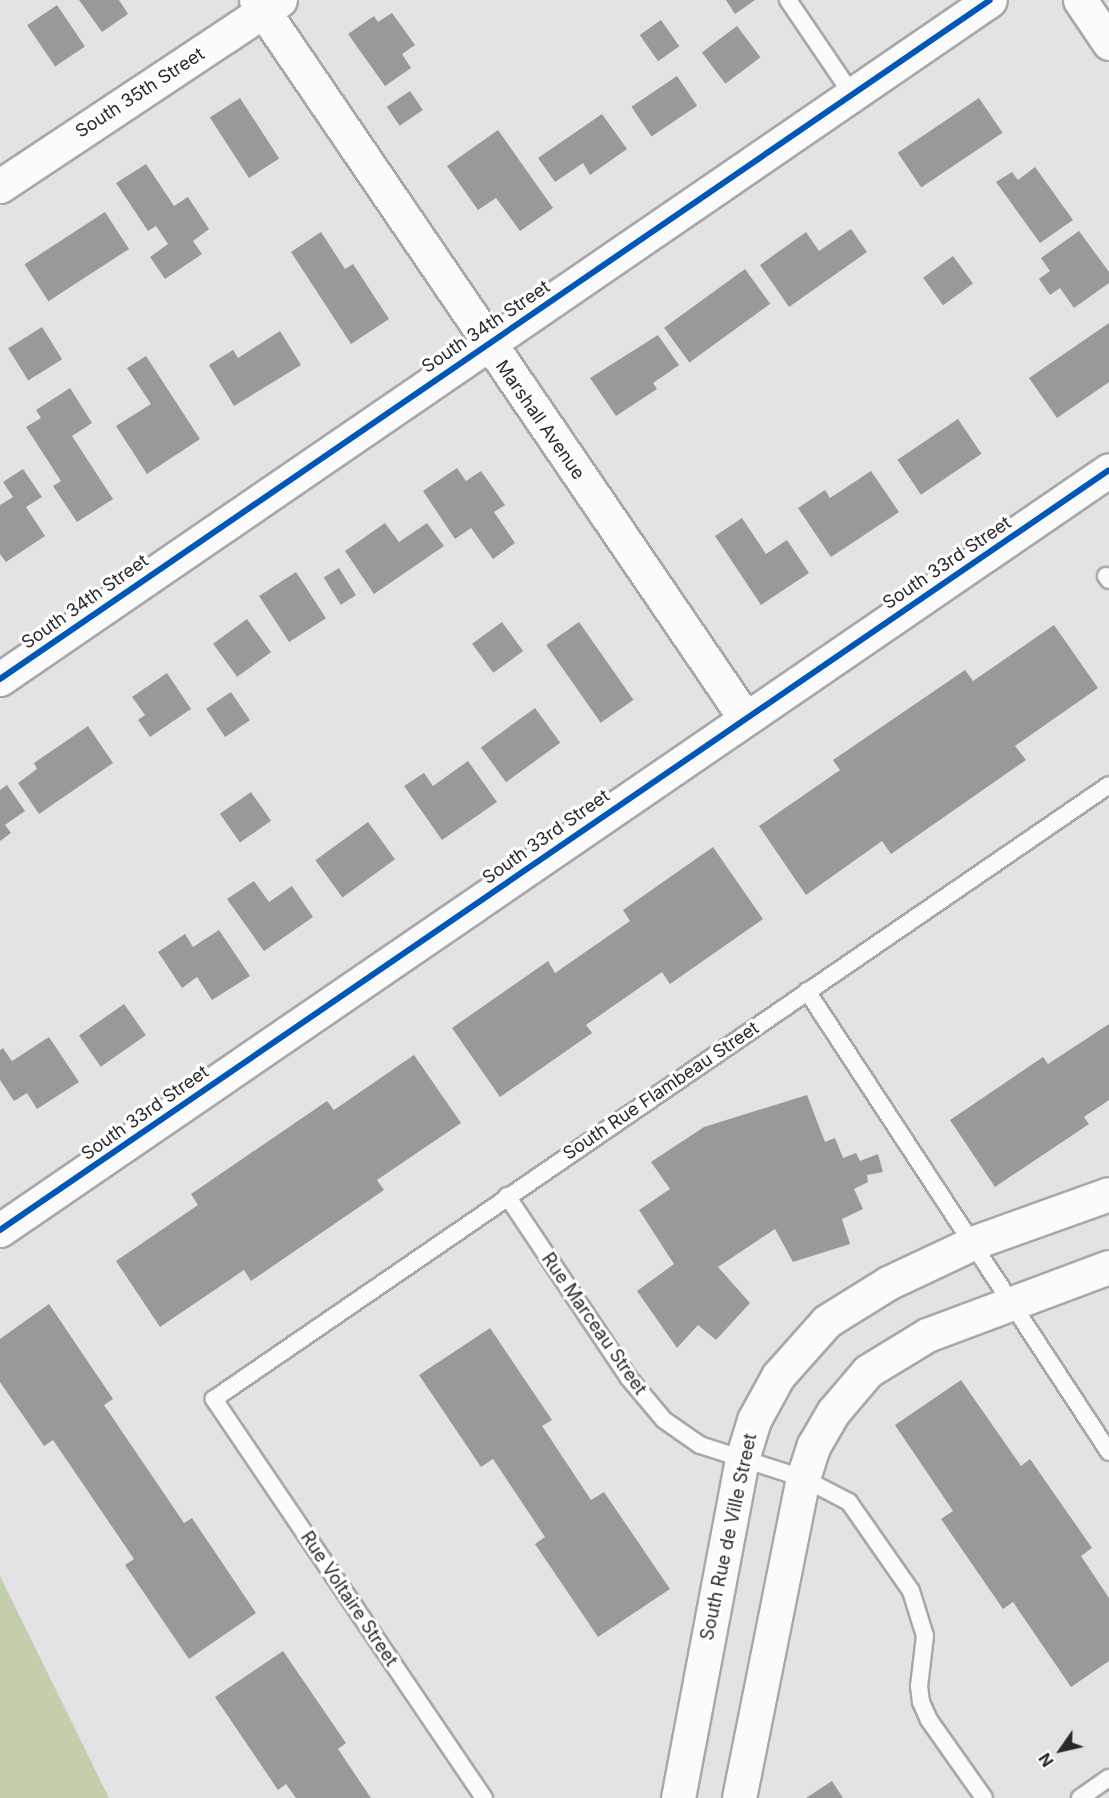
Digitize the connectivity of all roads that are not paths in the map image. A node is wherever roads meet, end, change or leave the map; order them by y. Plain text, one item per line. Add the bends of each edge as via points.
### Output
1 (788, 0) edge
2 (990, 0) edge
3 (1080, 0) edge
4 (267, 4) edge
5 (1109, 43) edge
6 (852, 94) junction
7 (0, 186) edge
8 (488, 344) junction
9 (1109, 470) edge
10 (0, 680) edge
11 (745, 718) junction
12 (1109, 785) edge
13 (807, 991) junction
14 (1109, 1194) edge
15 (507, 1196) junction
16 (0, 1230) edge
17 (975, 1242) junction
18 (1109, 1267) edge
19 (1010, 1302) junction
20 (214, 1399) joint
21 (1109, 1452) edge
22 (742, 1459) junction
23 (803, 1478) junction
24 (1109, 1778) edge
25 (484, 1798) edge
26 (678, 1798) edge
27 (739, 1798) edge
28 (984, 1798) edge
29 (1080, 1798) edge

1 - 6 lane
2 - 6 street, South 34th Street
3 - 5 street
4 - 7 street, South 35th Street
4 - 8 street, Marshall Avenue
6 - 8 street, South 34th Street
8 - 10 street, South 34th Street
8 - 11 street, Marshall Avenue
9 - 11 street, South 33rd Street
11 - 16 street, South 33rd Street
12 - 13 lane, South Rue Flambeau Street
13 - 15 lane, South Rue Flambeau Street
13 - 17 lane
14 - 17 street, South Rue de Ville Street
15 - 20 lane, South Rue Flambeau Street
15 - 22 lane, Rue Marceau Street via 628,1377 664,1420 700,1445
17 - 19 lane
17 - 22 street, South Rue de Ville Street via 888,1283 827,1321 778,1376 754,1420
18 - 19 street
19 - 21 lane
19 - 23 street via 927,1335 868,1371 834,1411 814,1445
20 - 25 lane, Rue Voltaire Street
22 - 23 lane, Rue Marceau Street
22 - 26 street, South Rue de Ville Street
23 - 27 street
23 - 28 lane, Rue Marceau Street via 849,1502 911,1591 925,1636 921,1702 929,1720
24 - 29 lane

